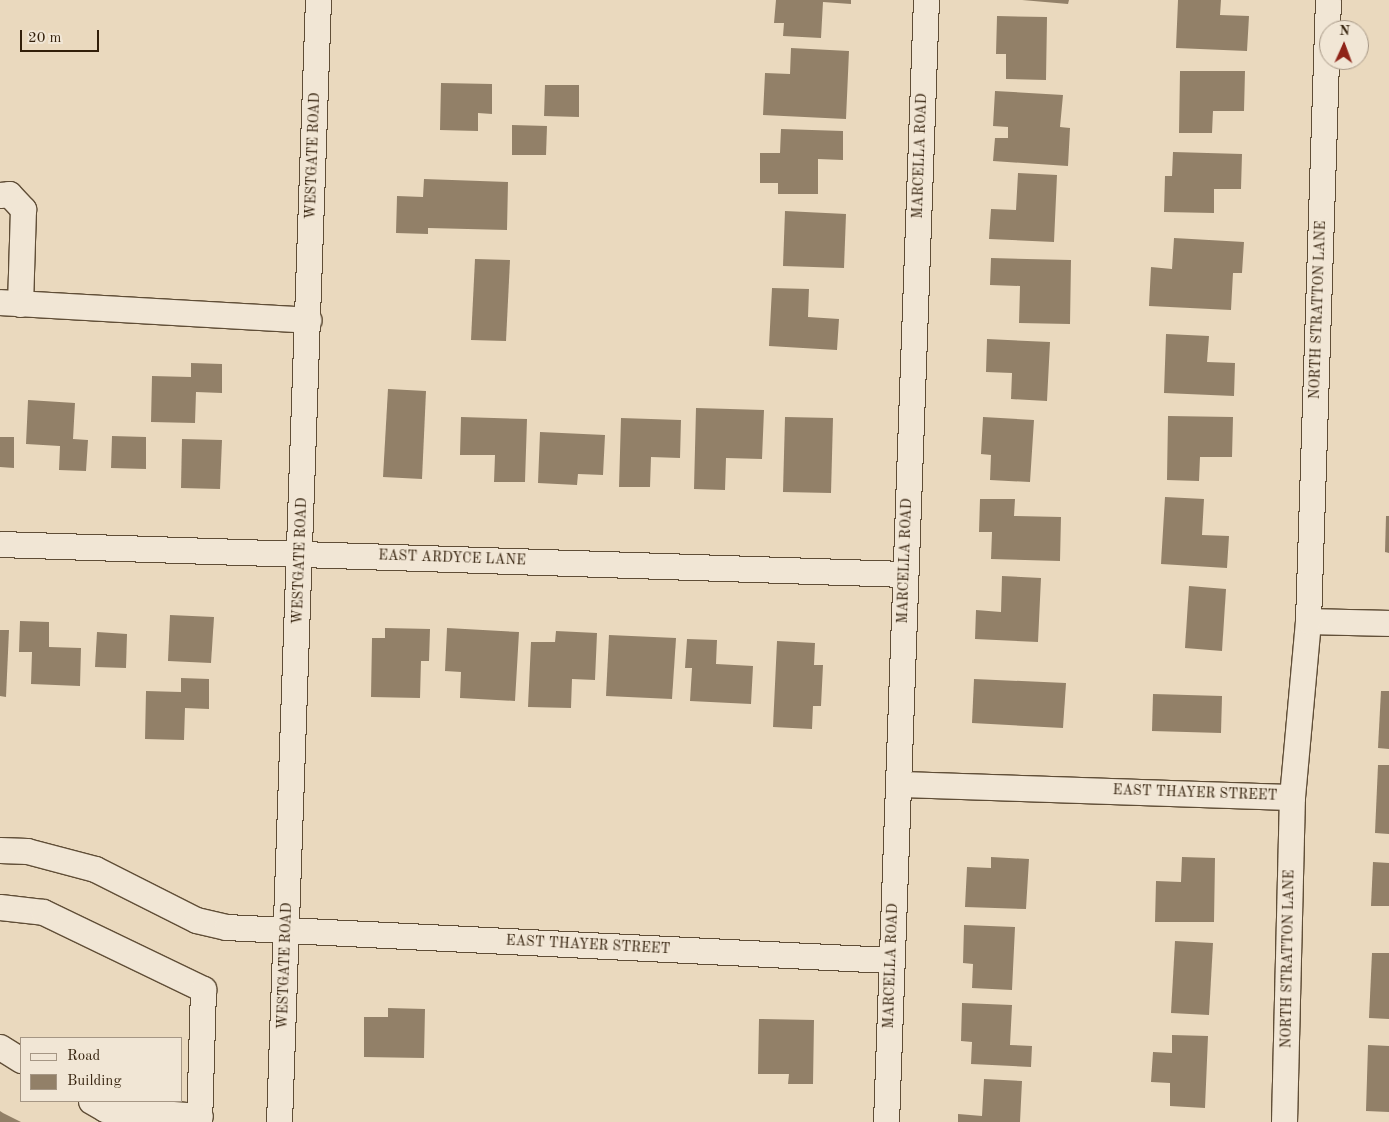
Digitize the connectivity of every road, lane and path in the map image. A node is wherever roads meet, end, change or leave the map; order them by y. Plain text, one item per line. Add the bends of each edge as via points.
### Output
1 (318, 0) edge
2 (926, 0) edge
3 (1328, 0) edge
4 (0, 195) edge
5 (10, 303) edge
6 (308, 320) junction
7 (0, 544) edge
8 (300, 553) junction
9 (904, 574) junction
10 (1308, 621) junction
11 (1389, 623) edge
12 (899, 784) junction
13 (1292, 797) junction
14 (0, 850) edge
15 (0, 907) edge
16 (286, 930) junction
17 (890, 960) junction
18 (0, 1047) edge
19 (20, 1059) edge
20 (98, 1110) edge
21 (199, 1119) edge
22 (279, 1122) edge
23 (886, 1122) edge
24 (1284, 1122) edge

1 - 6 street, WESTGATE ROAD
2 - 9 street, MARCELLA ROAD
3 - 10 street, NORTH STRATTON LANE
4 - 5 street via 9,194 23,210
5 - 6 street
6 - 8 street, WESTGATE ROAD
7 - 8 street, EAST ARDYCE LANE
8 - 9 street, EAST ARDYCE LANE
8 - 16 street, WESTGATE ROAD
9 - 12 street, MARCELLA ROAD
10 - 11 street
10 - 13 street, EAST THAYER STREET
12 - 13 street, EAST THAYER STREET
12 - 17 street, MARCELLA ROAD
13 - 24 street, NORTH STRATTON LANE
14 - 16 street, EAST THAYER STREET via 27,851 95,869 196,920 226,927
15 - 21 street via 43,912 203,989
16 - 17 street, EAST THAYER STREET
16 - 22 street, WESTGATE ROAD
17 - 23 street, MARCELLA ROAD
18 - 19 street
20 - 21 street

